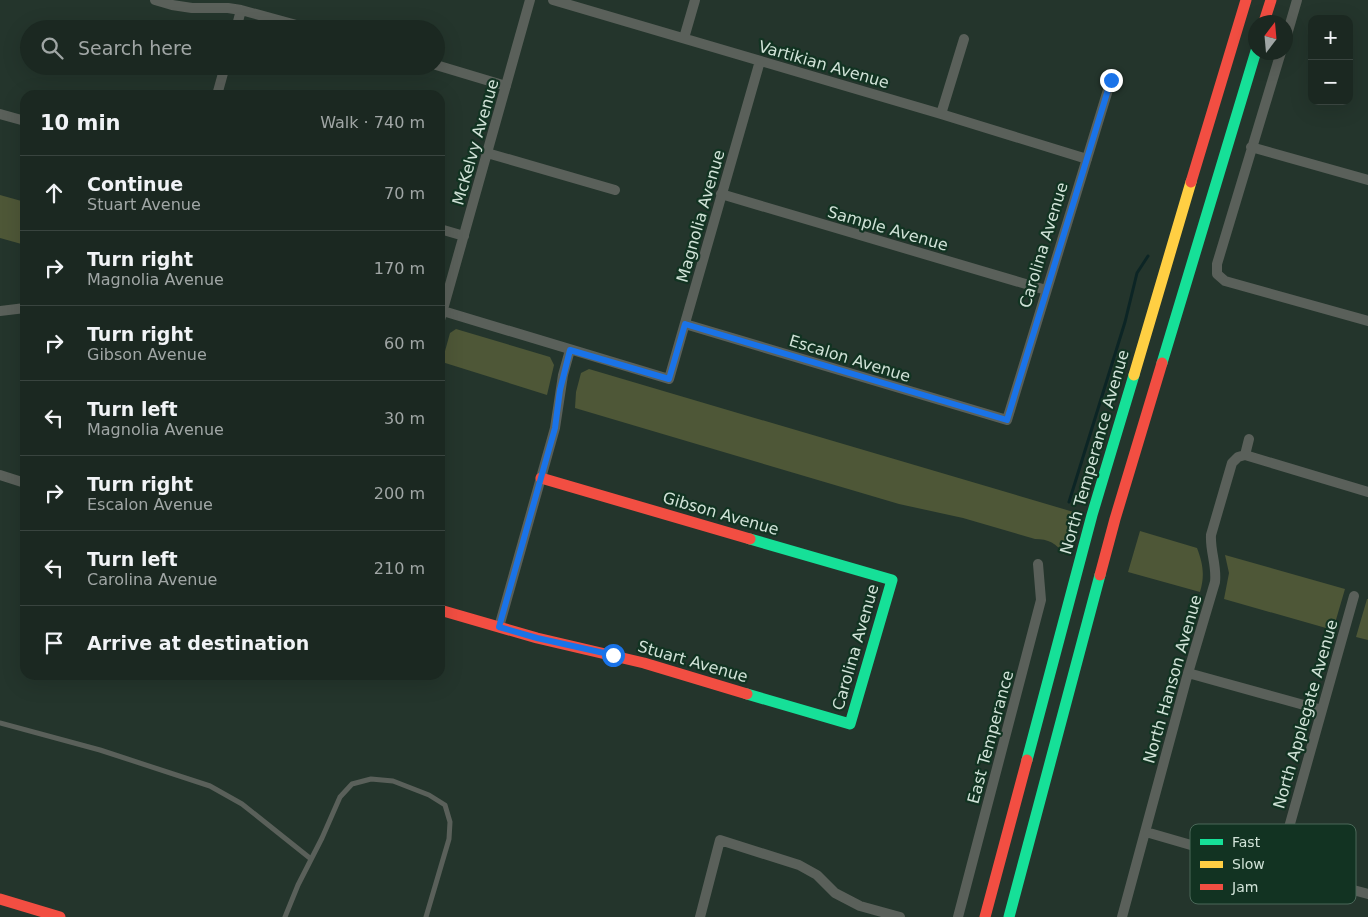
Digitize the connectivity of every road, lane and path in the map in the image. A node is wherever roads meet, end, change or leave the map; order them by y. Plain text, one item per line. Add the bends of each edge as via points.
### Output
1 (155, 0) edge
2 (530, 0) edge
3 (553, 0) edge
4 (695, 0) edge
5 (1246, 0) edge
6 (1271, 0) edge
7 (1297, 0) edge
8 (241, 10) junction
9 (1266, 15) edge
10 (1293, 15) edge
11 (238, 20) edge
12 (278, 20) edge
13 (684, 38) junction
14 (964, 39) dead end
15 (1253, 60) edge
16 (1279, 60) edge
17 (760, 61) junction
18 (445, 68) edge
19 (223, 75) edge
20 (1111, 80) dead end
21 (506, 86) junction
22 (219, 90) edge
23 (0, 114) edge
24 (941, 114) junction
25 (20, 120) edge
26 (1252, 148) junction
27 (487, 153) junction
28 (1087, 159) junction
29 (1368, 180) edge
30 (616, 190) dead end
31 (721, 194) junction
32 (445, 230) edge
33 (464, 236) junction
34 (1046, 290) junction
35 (445, 302) edge
36 (20, 309) edge
37 (0, 311) edge
38 (445, 317) edge
39 (1368, 321) edge
40 (685, 324) junction
41 (570, 350) junction
42 (1007, 420) joint
43 (1249, 439) dead end
44 (1245, 455) junction
45 (0, 475) edge
46 (542, 478) junction
47 (20, 481) edge
48 (1368, 492) edge
49 (1038, 564) dead end
50 (892, 580) joint
51 (1354, 596) dead end
52 (445, 611) edge
53 (499, 627) junction
54 (1188, 673) junction
55 (1322, 710) junction
56 (0, 723) edge
57 (850, 724) joint
58 (1290, 824) edge
59 (1146, 832) junction
60 (1190, 845) edge
61 (311, 859) junction
62 (0, 899) edge
63 (60, 917) edge
64 (285, 917) edge
65 (426, 917) edge
66 (700, 917) edge
67 (900, 917) edge
68 (958, 917) edge
69 (985, 917) edge
70 (1009, 917) edge
71 (1122, 917) edge

1 - 8 street via 192,8
2 - 21 street, McKelvy Avenue
3 - 13 street, Vartikian Avenue
4 - 13 street
5 - 69 main road, North Temperance Avenue via 1092,515
6 - 9 main road
7 - 10 street
8 - 11 street
8 - 12 street
13 - 17 street, Vartikian Avenue
14 - 24 street
15 - 70 main road via 1115,519
16 - 26 street
17 - 24 street, Vartikian Avenue
17 - 31 street, Magnolia Avenue
18 - 21 street
19 - 22 street
20 - 28 street, Carolina Avenue
21 - 27 street, McKelvy Avenue
23 - 25 street
24 - 28 street, Vartikian Avenue
26 - 29 street
26 - 39 street via 1217,264 1217,274 1225,281
27 - 30 street
27 - 33 street, McKelvy Avenue
28 - 34 street, Carolina Avenue
31 - 34 street, Sample Avenue
31 - 40 street, Magnolia Avenue
32 - 33 street
33 - 35 street, McKelvy Avenue
34 - 42 street, Carolina Avenue
36 - 37 street
38 - 41 street
40 - 41 street, Magnolia Avenue via 669,379
40 - 42 street, Escalon Avenue
41 - 46 street
43 - 44 street
44 - 48 street
44 - 54 street, North Hanson Avenue via 1232,463 1211,535 1215,582
45 - 47 street
46 - 50 main road, Gibson Avenue
46 - 53 street
49 - 68 street, East Temperance via 1041,600
50 - 57 main road, Carolina Avenue
51 - 55 street, North Applegate Avenue
52 - 53 main road, Stuart Avenue
53 - 57 main road, Stuart Avenue via 636,661
54 - 55 street
54 - 59 street, North Hanson Avenue
55 - 58 street, North Applegate Avenue
56 - 61 lane via 100,750 210,786 242,804
59 - 60 street
59 - 71 street, North Hanson Avenue
61 - 64 lane
61 - 65 lane via 340,797 352,784 371,779 393,781 430,795 445,805 450,839
62 - 63 main road
66 - 67 street via 720,840 799,865 817,875 843,898

